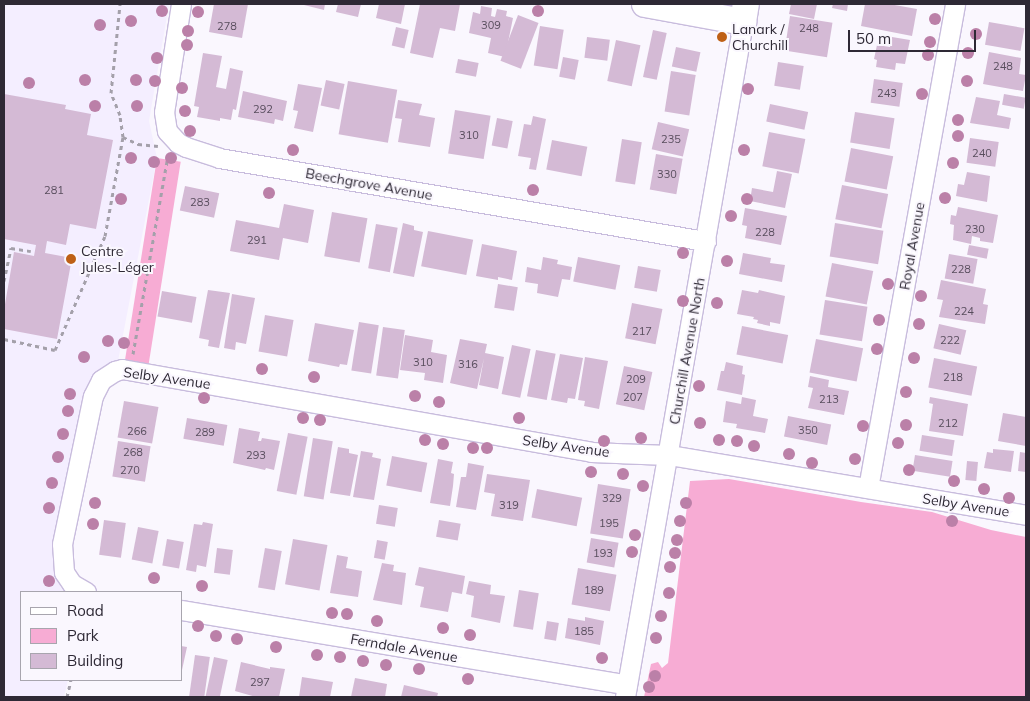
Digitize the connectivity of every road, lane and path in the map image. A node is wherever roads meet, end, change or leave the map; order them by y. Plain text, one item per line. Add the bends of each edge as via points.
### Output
1 (120, 4) edge
2 (181, 4) edge
3 (646, 4) edge
4 (955, 4) edge
5 (744, 13) edge
6 (123, 137) junction
7 (171, 138) junction
8 (706, 241) junction
9 (31, 252) dead end
10 (4, 281) edge
11 (4, 339) edge
12 (130, 369) junction
13 (669, 455) junction
14 (868, 488) junction
15 (1026, 515) edge
16 (84, 591) edge
17 (182, 610) edge
18 (71, 681) edge
19 (626, 691) edge
20 (67, 697) edge

1 - 6 path via 111,93 120,115
2 - 7 street via 164,112
3 - 5 street
4 - 14 street, Royal Avenue
5 - 8 street, Churchill Avenue North
6 - 7 path via 157,147
6 - 11 path via 105,236 55,350
7 - 8 street, Beechgrove Avenue via 186,148 219,158
7 - 12 path
8 - 13 street, Churchill Avenue North
9 - 10 path via 11,248
12 - 13 street, Selby Avenue via 591,452
12 - 16 street, Selby Avenue via 122,369 101,380 93,396 62,544 64,572 72,584
13 - 14 street, Selby Avenue
13 - 19 street, Churchill Avenue North
14 - 15 street, Selby Avenue
17 - 19 street, Ferndale Avenue
18 - 20 path

